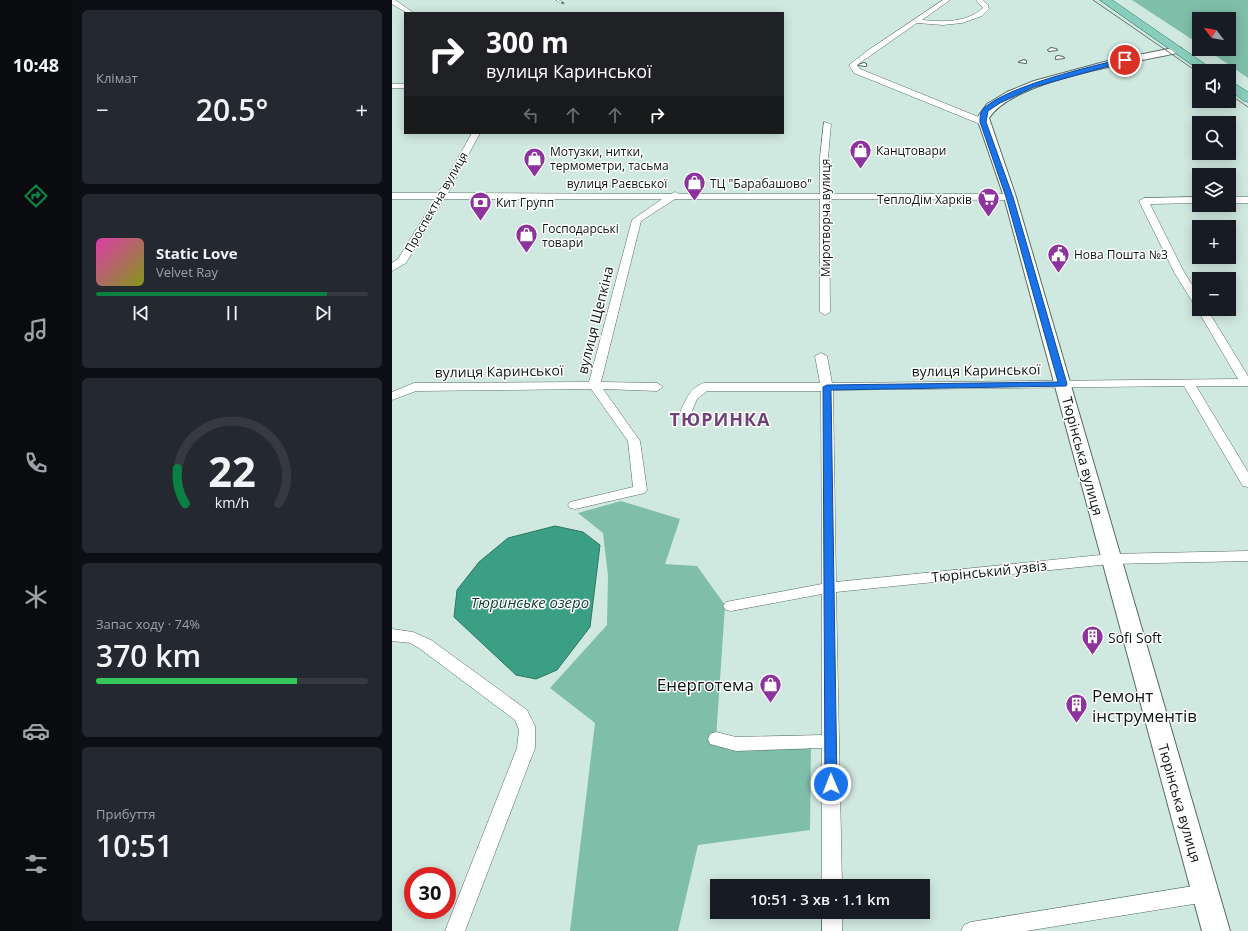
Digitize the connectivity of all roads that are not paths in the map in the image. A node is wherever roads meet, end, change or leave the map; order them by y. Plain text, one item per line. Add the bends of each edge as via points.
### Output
1 (947, 0) edge
2 (978, 0) edge
3 (1106, 0) edge
4 (392, 1) edge
5 (409, 12) edge
6 (916, 21) junction
7 (1178, 50) junction
8 (1199, 64) edge
9 (392, 86) edge
10 (404, 86) edge
11 (1236, 89) edge
12 (1248, 98) edge
13 (983, 122) junction
14 (827, 124) dead end
15 (475, 134) edge
16 (675, 195) junction
17 (392, 196) edge
18 (442, 196) junction
19 (825, 196) junction
20 (1010, 197) junction
21 (1192, 200) edge
22 (1236, 200) edge
23 (1248, 200) edge
24 (392, 268) edge
25 (1192, 293) edge
26 (825, 312) dead end
27 (1206, 316) edge
28 (821, 356) dead end
29 (1247, 382) edge
30 (1063, 384) junction
31 (1189, 384) junction
32 (594, 385) junction
33 (657, 387) dead end
34 (827, 387) junction
35 (392, 396) edge
36 (686, 414) dead end
37 (1248, 483) edge
38 (574, 505) dead end
39 (1248, 556) edge
40 (1110, 559) junction
41 (829, 588) junction
42 (731, 606) dead end
43 (392, 635) edge
44 (716, 739) dead end
45 (830, 741) junction
46 (832, 879) edge
47 (1206, 893) junction
48 (832, 919) edge
49 (455, 931) edge
50 (832, 931) edge
51 (971, 931) edge
52 (1216, 931) edge

1 - 6 street
2 - 6 street via 986,9 972,19 933,24
3 - 7 main road
4 - 5 street
6 - 13 street via 856,61 854,67 858,71
7 - 8 main road
7 - 13 main road via 1140,56 1042,82 992,105 984,112
9 - 10 street
11 - 12 main road
13 - 20 main road, Тюрінська вулиця
14 - 19 street, Миротворча вулиця via 824,157
15 - 18 street, Проспектна вулиця
16 - 18 street, вулиця Раєвської
16 - 19 street, вулиця Раєвської
16 - 32 street, вулиця Щепкіна via 637,220
17 - 18 street, вулиця Раєвської
18 - 24 street, Проспектна вулиця via 402,261
19 - 20 street, вулиця Раєвської
19 - 26 street, Миротворча вулиця
20 - 30 main road, Тюрінська вулиця
21 - 25 street via 1144,201
22 - 23 street
27 - 29 street
28 - 34 street
29 - 31 street, вулиця Каринської
30 - 31 street, вулиця Каринської
30 - 34 street, вулиця Каринської
30 - 40 main road, Тюрінська вулиця
31 - 37 street
32 - 33 street, вулиця Каринської
32 - 35 street, вулиця Каринської via 414,388
32 - 38 street, вулиця Щепкіна via 634,441 640,490
34 - 36 street, вулиця Каринської via 704,386 692,398
34 - 41 street
39 - 40 street, Тюрінський узвіз
40 - 41 street, Тюрінський узвіз
40 - 47 main road, Тюрінська вулиця
41 - 42 street, Тюрінський узвіз
41 - 45 street
43 - 49 street via 413,638 425,644 520,715 527,724 529,736 526,748
44 - 45 street via 736,744
45 - 46 street
47 - 51 street
47 - 52 main road, Тюрінська вулиця
48 - 50 street

